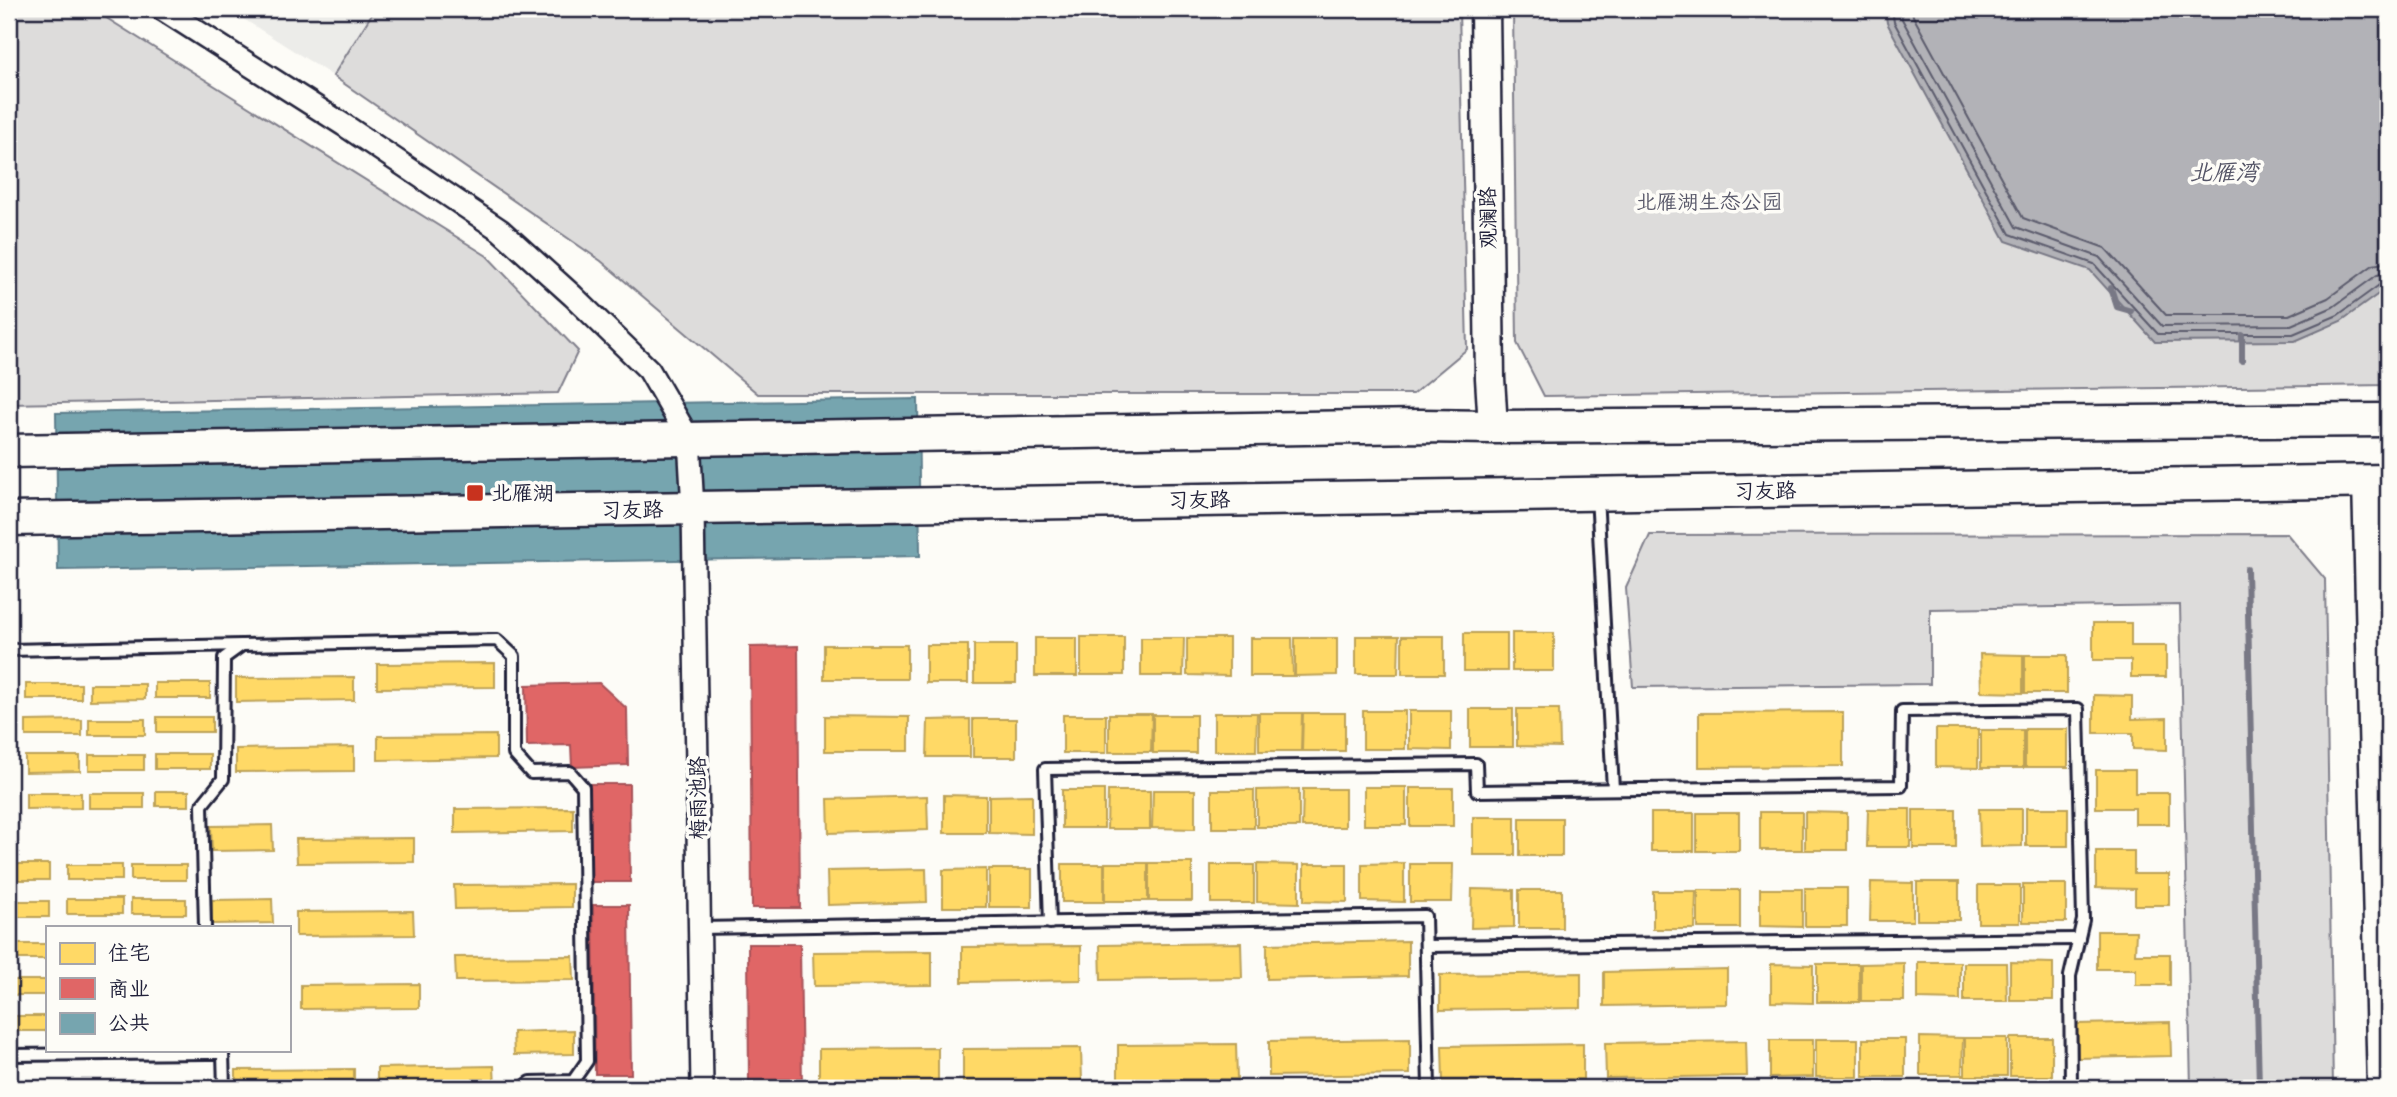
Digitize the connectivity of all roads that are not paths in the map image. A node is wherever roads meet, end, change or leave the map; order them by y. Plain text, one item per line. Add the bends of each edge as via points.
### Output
1 (162, 9) edge
2 (1485, 9) edge
3 (2388, 420) edge
4 (1493, 427) junction
5 (689, 439) junction
6 (9, 451) edge
7 (2378, 481) edge
8 (1597, 494) junction
9 (693, 509) junction
10 (9, 519) edge
11 (242, 645) junction
12 (9, 650) edge
13 (1613, 789) junction
14 (1050, 923) junction
15 (205, 926) edge
16 (700, 928) junction
17 (2078, 939) junction
18 (1426, 946) junction
19 (158, 1052) edge
20 (215, 1052) edge
21 (9, 1055) edge
22 (224, 1088) edge
23 (523, 1088) edge
24 (702, 1088) edge
25 (1429, 1088) edge
26 (2071, 1088) edge
27 (2382, 1088) edge

1 - 5 street via 500,230 649,370
2 - 4 street, 观澜路
3 - 4 main road
4 - 5 main road
5 - 6 main road
5 - 9 street, 梅雨池路
7 - 8 main road, 习友路
7 - 27 street
8 - 9 main road, 习友路
8 - 13 lane
9 - 10 main road, 习友路
9 - 16 street, 梅雨池路
11 - 12 lane
11 - 15 lane via 224,658 223,779 202,805
11 - 23 lane via 497,640 514,656 514,754 531,772 570,772 583,787 587,1061 573,1082 531,1082
13 - 14 lane via 1477,791 1476,764 1045,769
13 - 17 lane via 1901,786 1902,711 2078,709 2083,920
14 - 16 lane
14 - 18 lane via 1425,916
16 - 24 street, 梅雨池路
17 - 18 lane
17 - 26 lane via 2070,976
18 - 25 lane
19 - 21 lane
20 - 22 lane via 223,1053

